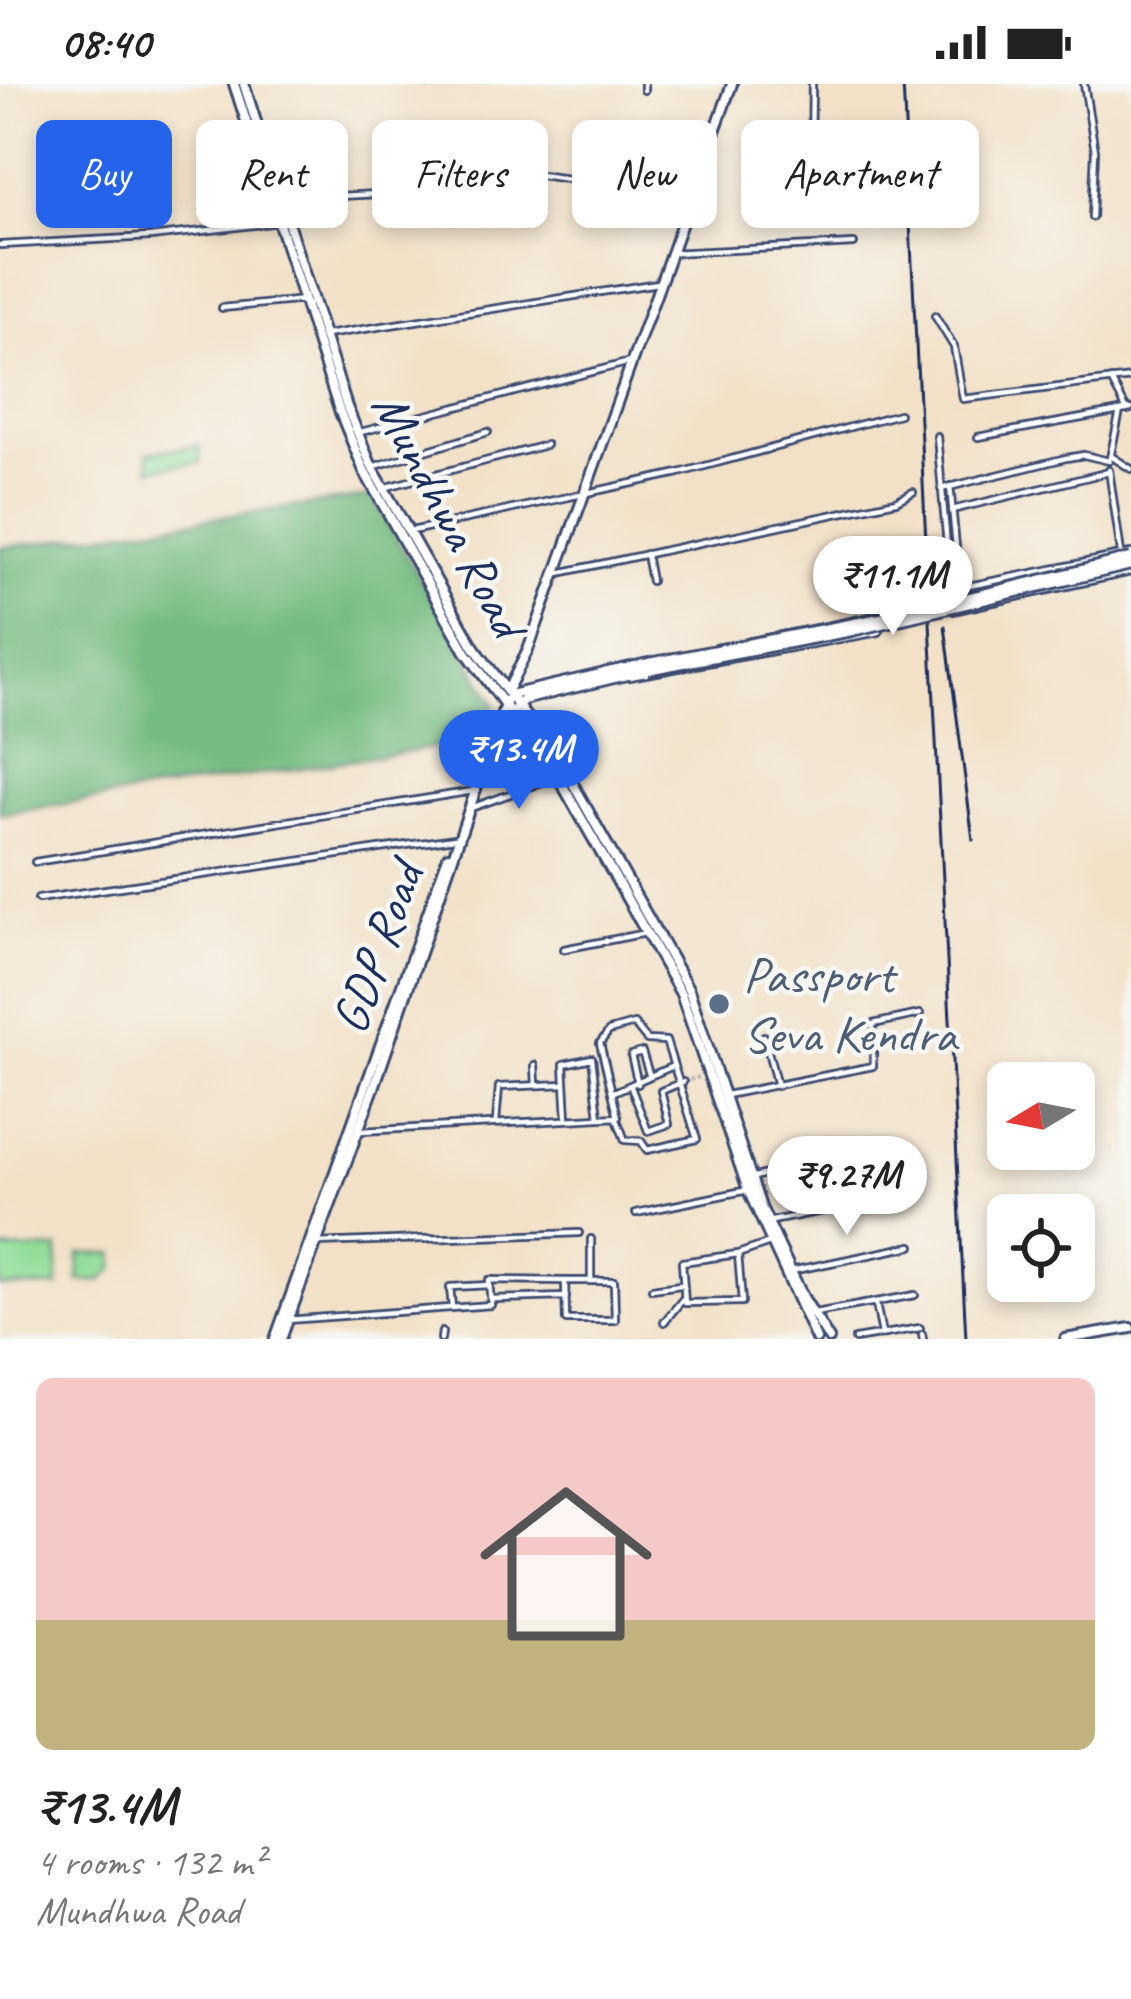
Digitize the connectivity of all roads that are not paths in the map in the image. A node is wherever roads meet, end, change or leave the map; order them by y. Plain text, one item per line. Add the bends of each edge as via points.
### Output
1 (234, 84) edge
2 (244, 84) edge
3 (428, 84) edge
4 (440, 84) edge
5 (732, 84) edge
6 (812, 84) edge
7 (1084, 84) edge
8 (247, 120) edge
9 (256, 120) edge
10 (812, 120) edge
11 (717, 125) edge
12 (1092, 217) dead end
13 (202, 228) edge
14 (287, 228) edge
15 (288, 228) edge
16 (679, 228) edge
17 (854, 244) dead end
18 (0, 245) edge
19 (670, 253) junction
20 (658, 283) junction
21 (305, 300) junction
22 (222, 308) dead end
23 (935, 316) dead end
24 (326, 335) junction
25 (630, 362) junction
26 (1131, 378) edge
27 (1111, 380) junction
28 (1126, 410) edge
29 (899, 414) dead end
30 (488, 432) dead end
31 (357, 433) junction
32 (937, 436) dead end
33 (978, 437) dead end
34 (546, 445) dead end
35 (1110, 458) junction
36 (1131, 469) edge
37 (371, 472) junction
38 (1109, 472) junction
39 (950, 486) junction
40 (383, 488) junction
41 (941, 489) junction
42 (913, 492) dead end
43 (582, 494) junction
44 (952, 510) junction
45 (407, 532) junction
46 (646, 554) junction
47 (1129, 561) edge
48 (554, 574) junction
49 (651, 581) dead end
50 (960, 587) junction
51 (949, 590) junction
52 (646, 667) junction
53 (599, 674) junction
54 (618, 677) junction
55 (510, 701) junction
56 (558, 777) junction
57 (473, 791) junction
58 (466, 810) junction
59 (590, 824) junction
60 (455, 838) junction
61 (35, 862) dead end
62 (38, 898) dead end
63 (646, 933) junction
64 (564, 949) dead end
65 (685, 992) junction
66 (920, 1014) dead end
67 (764, 1036) dead end
68 (535, 1065) dead end
69 (673, 1066) junction
70 (649, 1074) junction
71 (710, 1074) junction
72 (698, 1078) tunnel mouth
73 (681, 1083) junction
74 (565, 1084) junction
75 (536, 1085) junction
76 (634, 1085) junction
77 (777, 1087) junction
78 (614, 1092) junction
79 (722, 1096) junction
80 (616, 1117) junction
81 (599, 1118) junction
82 (567, 1119) junction
83 (496, 1123) junction
84 (668, 1126) junction
85 (353, 1130) junction
86 (673, 1145) junction
87 (868, 1150) dead end
88 (750, 1178) junction
89 (748, 1190) junction
90 (902, 1195) dead end
91 (636, 1213) dead end
92 (767, 1222) junction
93 (579, 1233) dead end
94 (591, 1239) dead end
95 (316, 1243) junction
96 (770, 1243) junction
97 (912, 1246) dead end
98 (738, 1254) junction
99 (791, 1270) junction
100 (591, 1281) junction
101 (565, 1282) junction
102 (490, 1285) junction
103 (680, 1285) junction
104 (652, 1288) dead end
105 (915, 1295) dead end
106 (566, 1297) junction
107 (490, 1299) junction
108 (683, 1299) junction
109 (876, 1302) junction
110 (452, 1306) junction
111 (812, 1313) junction
112 (287, 1320) junction
113 (664, 1322) dead end
114 (1127, 1332) edge
115 (882, 1334) junction
116 (921, 1334) edge
117 (814, 1338) edge
118 (828, 1338) edge
119 (278, 1339) edge
120 (855, 1339) edge
121 (1064, 1339) edge

1 - 8 main road, Mundhwa Road
2 - 9 main road, Mundhwa Road
3 - 4 street
5 - 11 main road
6 - 10 street
7 - 12 street via 1095,151
13 - 18 street
14 - 21 main road, Mundhwa Road
15 - 24 main road, Mundhwa Road
16 - 19 main road
17 - 19 street
19 - 20 main road
20 - 24 street
20 - 25 main road
21 - 22 street
21 - 37 main road, Mundhwa Road via 339,410
23 - 27 street via 951,340 963,399
24 - 31 main road, Mundhwa Road
25 - 31 street
25 - 43 main road
26 - 27 street
27 - 28 street
28 - 33 street
28 - 35 street
29 - 43 street
30 - 37 street
31 - 37 main road, Mundhwa Road
32 - 41 street
34 - 40 street
35 - 36 street
35 - 38 street
35 - 39 street via 1084,454
37 - 40 main road, Mundhwa Road
37 - 55 main road, Mundhwa Road via 445,618
38 - 44 street
38 - 47 street
39 - 41 street
39 - 44 street
40 - 45 main road, Mundhwa Road
41 - 51 street
42 - 46 street
43 - 45 street
43 - 48 main road
44 - 50 street
45 - 55 main road, Mundhwa Road
46 - 48 street
46 - 49 street
47 - 50 street
47 - 51 street via 956,611
47 - 52 main road, bridge via 852,631
48 - 55 main road
50 - 51 street
52 - 53 main road
52 - 54 main road
53 - 54 street via 616,664 880,615 879,632
53 - 55 main road
54 - 55 main road
55 - 56 main road, Mundhwa Road
55 - 57 main road, GDP Road
55 - 59 main road, Mundhwa Road via 563,766
56 - 58 street
56 - 59 main road, Mundhwa Road
57 - 58 main road, GDP Road
57 - 61 street
58 - 60 main road, GDP Road
59 - 63 main road, Mundhwa Road
59 - 65 main road, Mundhwa Road
60 - 62 street
60 - 85 main road, GDP Road
63 - 64 street
63 - 65 main road, Mundhwa Road
65 - 71 main road, Mundhwa Road
65 - 79 main road, Mundhwa Road
66 - 77 street via 873,1024 873,1066
67 - 77 street
68 - 75 street
69 - 70 street
69 - 73 street
69 - 78 street via 662,1037 647,1040 634,1024 609,1031 600,1047
70 - 76 street
70 - 76 street via 641,1052 631,1055
71 - 72 street
71 - 79 main road, Mundhwa Road
73 - 84 street via 661,1091
73 - 86 street via 697,1139
74 - 75 street
74 - 81 street via 566,1061 594,1061
74 - 82 street
75 - 83 street via 497,1089
76 - 78 street
76 - 84 street via 646,1130
77 - 79 street
78 - 80 street
79 - 88 main road, Mundhwa Road
79 - 89 main road, Mundhwa Road
80 - 81 street
80 - 86 street via 625,1140 647,1150
81 - 82 street
82 - 83 street
83 - 85 street
84 - 86 street
85 - 95 main road
85 - 119 main road, GDP Road
87 - 88 street
88 - 92 main road, Mundhwa Road
89 - 91 street
89 - 96 main road, Mundhwa Road
90 - 92 street
92 - 99 main road, Mundhwa Road
93 - 95 street
94 - 100 street
95 - 112 main road
96 - 98 street
96 - 117 main road, Mundhwa Road
97 - 99 street
98 - 103 street via 682,1262
98 - 108 street via 742,1302 696,1306
99 - 111 main road, Mundhwa Road
100 - 101 street
100 - 106 street via 614,1280 614,1320 566,1320
101 - 102 street
101 - 106 street
102 - 107 street
102 - 110 street via 451,1287
103 - 104 street
103 - 108 street
105 - 109 street
106 - 107 street
107 - 110 street via 491,1305
108 - 113 street
109 - 111 street
109 - 115 street
110 - 112 street
111 - 118 main road, Mundhwa Road
112 - 119 main road
114 - 121 main road
115 - 116 street
115 - 120 street

